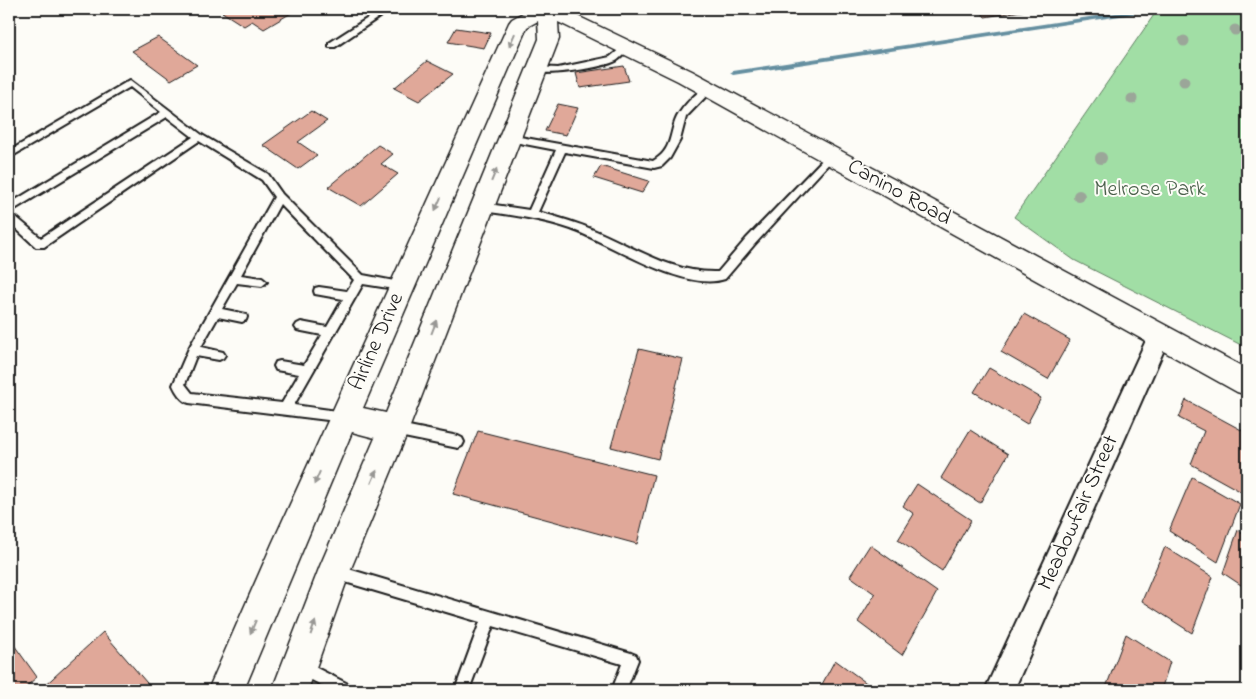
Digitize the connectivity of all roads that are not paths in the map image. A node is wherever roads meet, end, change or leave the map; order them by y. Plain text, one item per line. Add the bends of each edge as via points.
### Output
1 (387, 9) edge
2 (547, 9) edge
3 (332, 45) dead end
4 (626, 47) junction
5 (536, 70) junction
6 (709, 89) junction
7 (168, 112) junction
8 (200, 137) junction
9 (509, 138) junction
10 (562, 147) junction
11 (9, 155) edge
12 (831, 156) junction
13 (278, 197) junction
14 (481, 207) junction
15 (9, 209) edge
16 (532, 214) junction
17 (9, 216) edge
18 (234, 278) junction
19 (360, 278) junction
20 (262, 282) dead end
21 (401, 286) junction
22 (319, 291) dead end
23 (350, 296) junction
24 (215, 312) junction
25 (242, 316) dead end
26 (301, 327) dead end
27 (329, 332) junction
28 (1159, 336) junction
29 (193, 351) junction
30 (219, 356) dead end
31 (280, 366) dead end
32 (308, 370) junction
33 (1247, 383) edge
34 (285, 409) junction
35 (344, 417) junction
36 (394, 429) junction
37 (458, 442) dead end
38 (334, 572) junction
39 (489, 618) junction
40 (294, 678) edge
41 (226, 690) edge
42 (345, 690) edge
43 (462, 690) edge
44 (619, 690) edge
45 (999, 690) edge

1 - 3 lane
2 - 4 main road, Canino Road
2 - 5 main road, Airline Drive via 549,39
2 -> 21 main road, Airline Drive via 519,23
4 - 5 lane via 613,59 558,72
4 - 6 main road, Canino Road
5 - 9 main road, Airline Drive
6 - 10 lane via 681,118 672,147 659,164
6 - 12 main road, Canino Road
7 - 8 lane
7 - 11 lane via 130,83
7 - 15 lane
8 - 13 lane via 265,177
8 - 17 lane via 40,244
9 - 10 lane
14 -> 9 main road, Airline Drive
10 - 16 lane
12 - 16 lane via 722,276 700,277 683,273 596,235
12 - 28 main road, Canino Road
13 - 18 lane
13 - 19 lane
14 - 16 lane
36 -> 14 main road, Airline Drive
18 - 20 lane
18 - 24 lane
19 - 21 lane
19 - 23 lane
21 - 35 main road, Airline Drive
22 - 23 lane
23 - 27 lane
24 - 25 lane
24 - 29 lane
26 - 27 lane
27 - 32 lane
28 - 33 main road, Canino Road
28 - 45 street, Meadowfair Street
29 - 30 lane
29 - 34 lane via 179,385 190,398
31 - 32 lane
32 - 34 lane
34 - 35 lane
35 - 36 main road
35 -> 41 main road, Airline Drive
36 - 37 lane
38 -> 36 main road, Airline Drive
38 - 39 lane
40 -> 38 main road, Airline Drive
39 - 43 lane
39 - 44 lane via 631,660
40 - 42 lane

